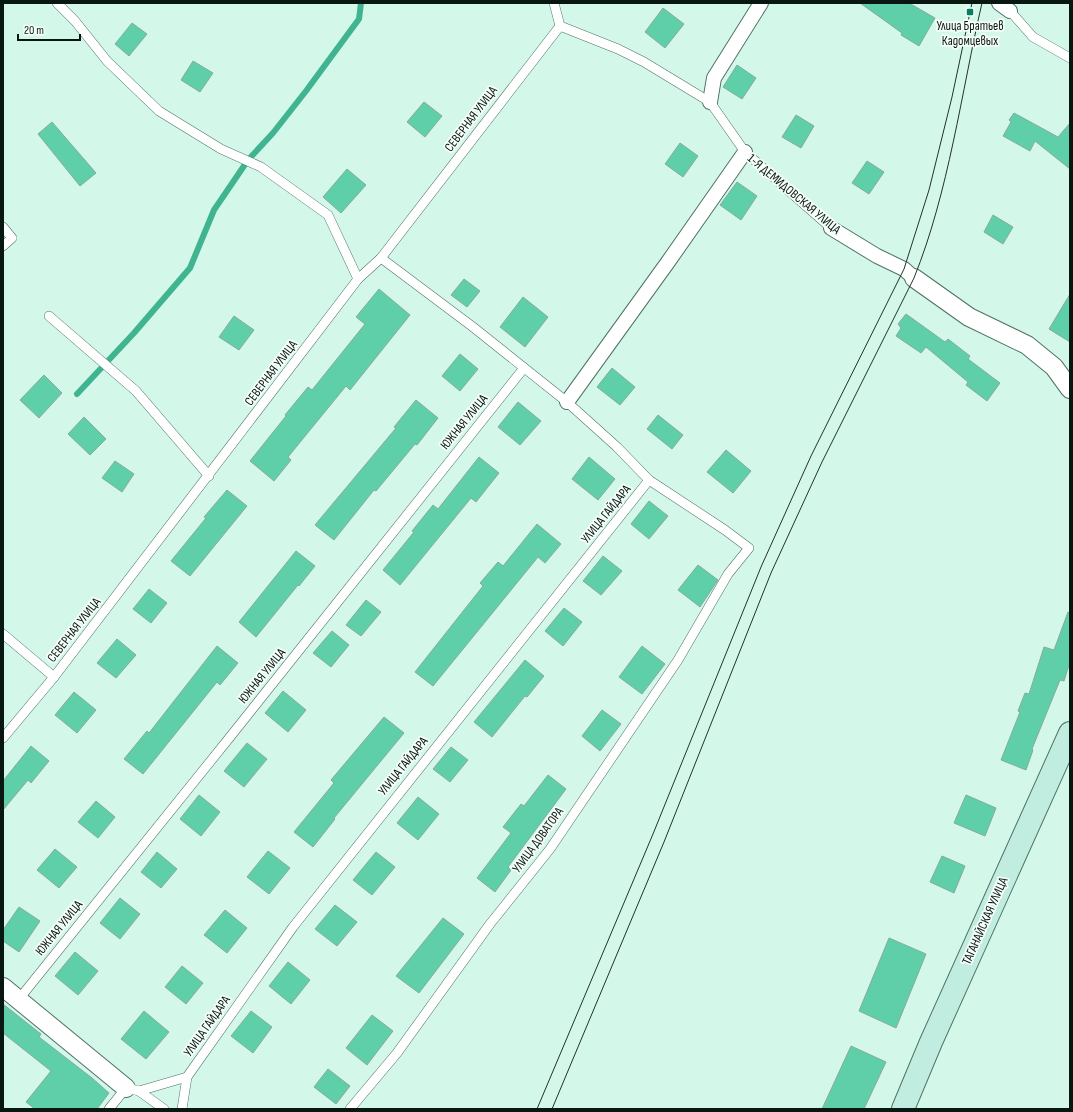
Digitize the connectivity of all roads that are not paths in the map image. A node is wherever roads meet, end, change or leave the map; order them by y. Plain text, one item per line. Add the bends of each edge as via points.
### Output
1 (57, 3) edge
2 (554, 3) edge
3 (760, 3) edge
4 (1005, 7) edge
5 (560, 26) junction
6 (1070, 58) edge
7 (710, 102) junction
8 (745, 152) junction
9 (3, 226) edge
10 (831, 228) joint
11 (3, 246) edge
12 (381, 258) junction
13 (914, 278) joint
14 (358, 279) junction
15 (49, 316) dead end
16 (524, 368) junction
17 (1070, 389) edge
18 (567, 402) junction
19 (209, 476) junction
20 (649, 480) junction
21 (3, 634) edge
22 (54, 677) junction
23 (1070, 733) edge
24 (3, 738) edge
25 (3, 986) edge
26 (19, 999) junction
27 (187, 1077) junction
28 (132, 1090) junction
29 (109, 1109) edge
30 (164, 1109) edge
31 (182, 1109) edge
32 (350, 1109) edge
33 (903, 1109) edge

1 - 14 lane via 107,61 159,111 221,148 261,167 328,215
2 - 5 lane
3 - 7 street via 714,78
4 - 6 lane via 1033,37
5 - 7 lane, 1-Я ДЕМИДОВСКАЯ УЛИЦА via 618,48
5 - 12 lane, СЕВЕРНАЯ УЛИЦА
7 - 8 lane, 1-Я ДЕМИДОВСКАЯ УЛИЦА
8 - 10 lane, 1-Я ДЕМИДОВСКАЯ УЛИЦА
8 - 18 street
9 - 11 lane via 12,238
10 - 13 street, 1-Я ДЕМИДОВСКАЯ УЛИЦА via 904,269
12 - 14 lane, СЕВЕРНАЯ УЛИЦА
12 - 16 lane
13 - 17 street, 1-Я ДЕМИДОВСКАЯ УЛИЦА via 969,317 1027,345 1054,368
14 - 19 lane, СЕВЕРНАЯ УЛИЦА
15 - 19 lane via 136,391
16 - 18 lane
16 - 26 lane, ЮЖНАЯ УЛИЦА
18 - 20 lane
19 - 22 lane, СЕВЕРНАЯ УЛИЦА
20 - 27 lane, УЛИЦА ГАЙДАРА via 293,927
20 - 32 lane, УЛИЦА ДОВАТОРА via 749,548 728,574 678,660 550,849 490,924 396,1053
21 - 22 lane
22 - 24 lane, СЕВЕРНАЯ УЛИЦА
23 - 33 main road, ТАГАНАЙСКАЯ УЛИЦА via 934,1034
25 - 26 street
26 - 28 street
27 - 28 lane
27 - 31 lane
28 - 29 lane
28 - 30 lane

